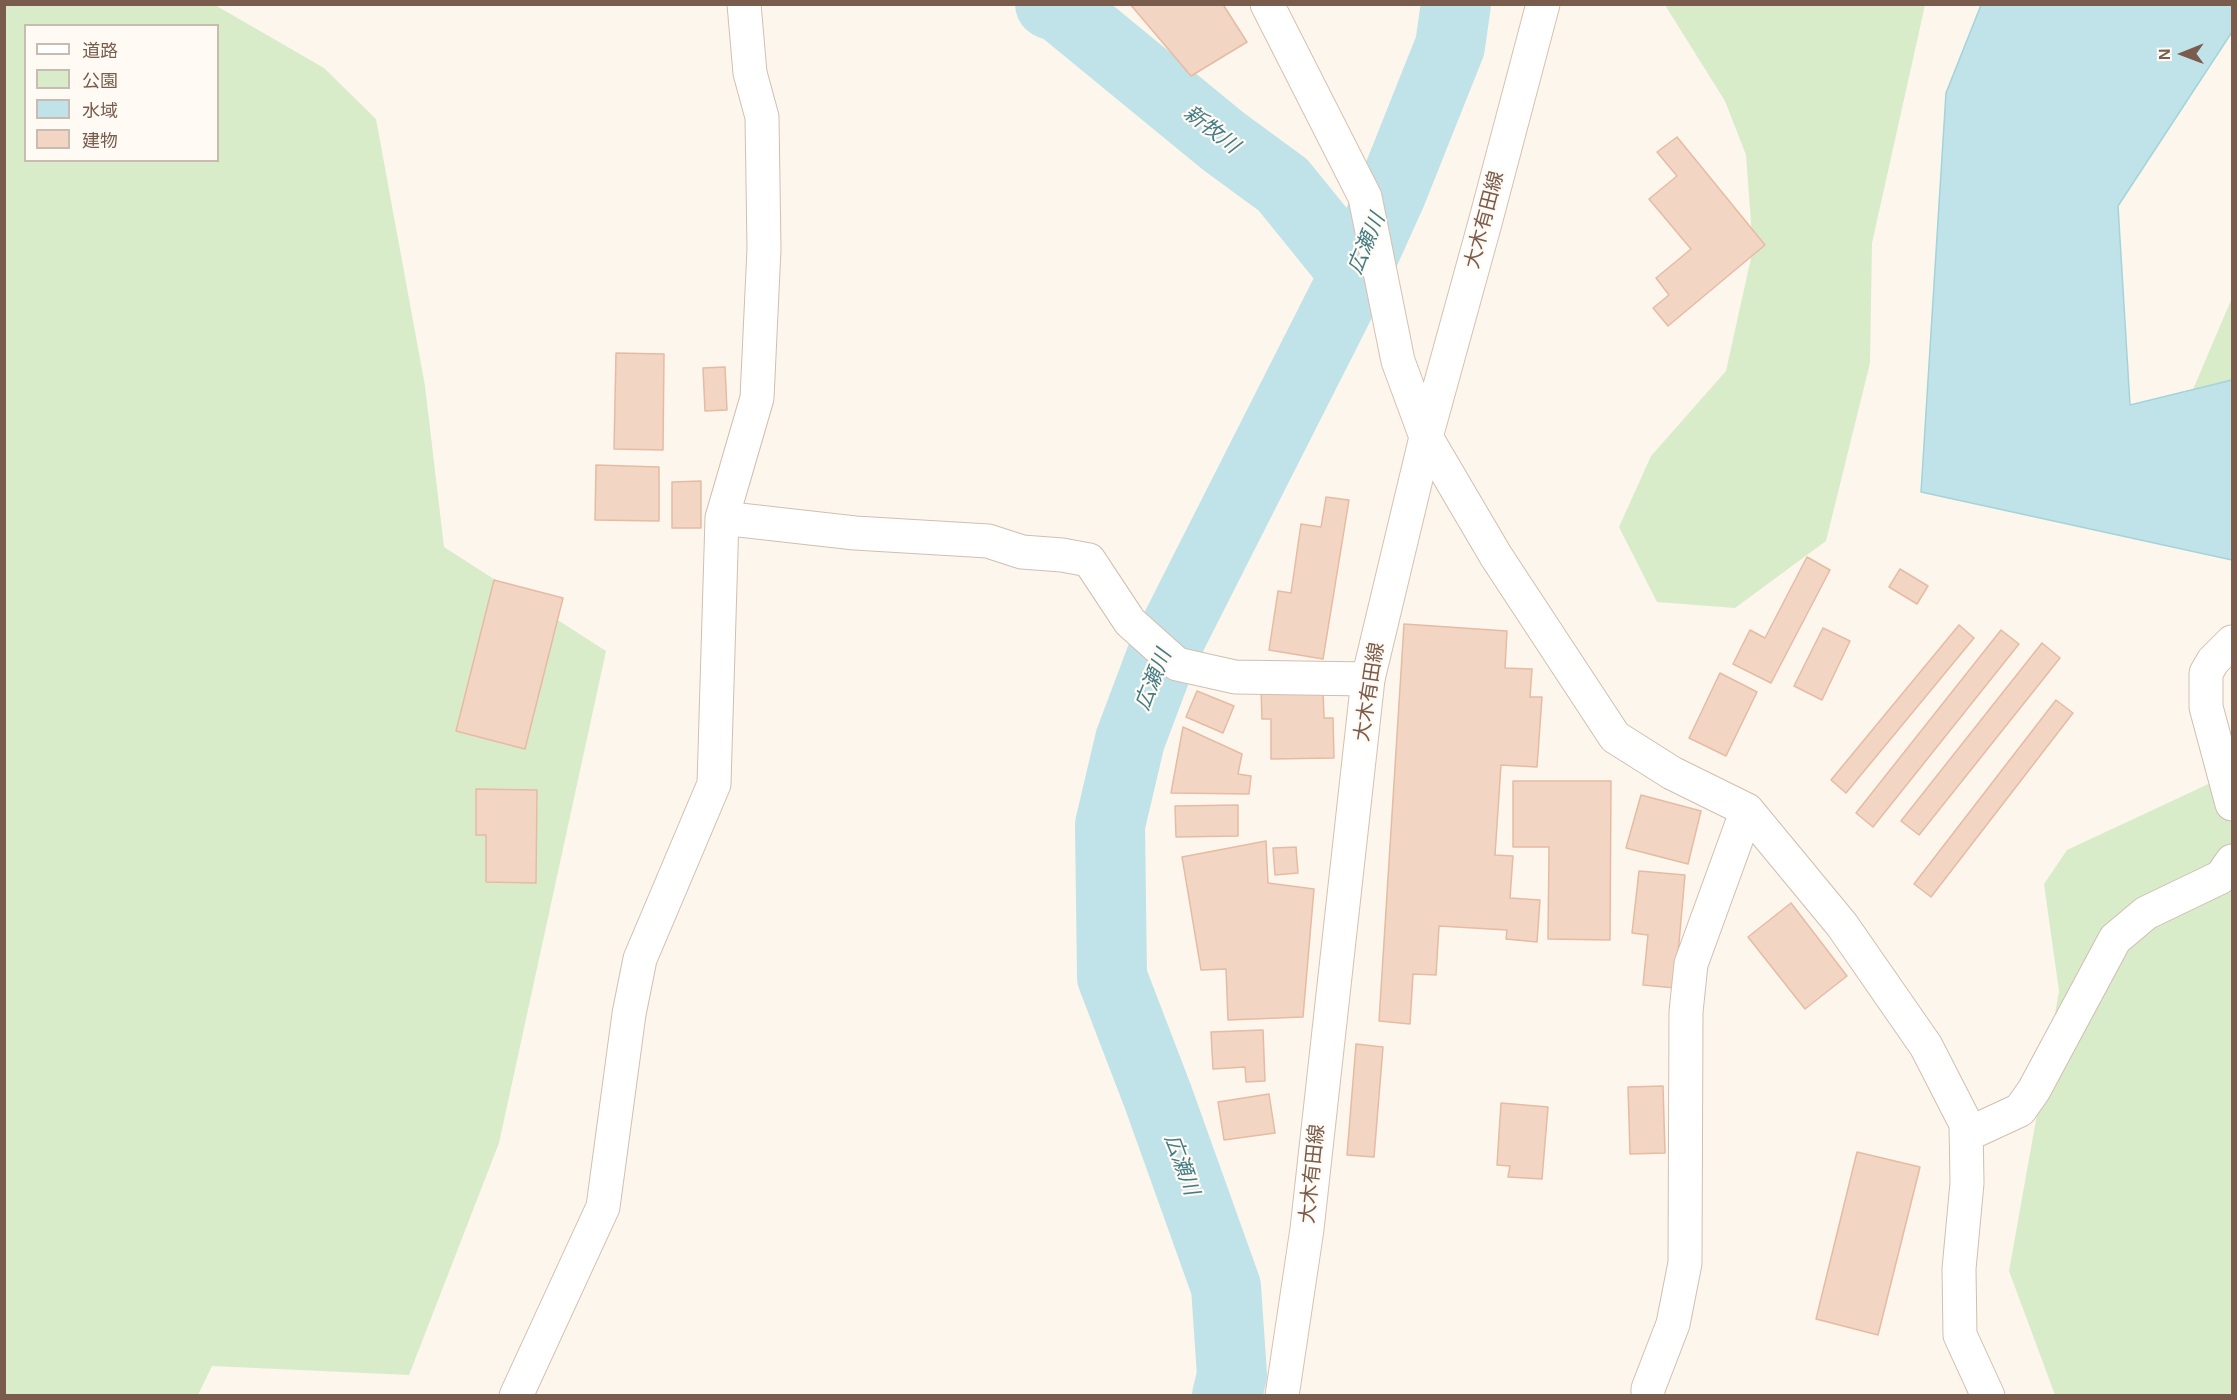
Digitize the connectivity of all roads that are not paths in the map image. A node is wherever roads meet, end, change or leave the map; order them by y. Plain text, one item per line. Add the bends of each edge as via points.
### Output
1 (744, 4) edge
2 (1267, 4) edge
3 (1543, 4) edge
4 (1425, 437) junction
5 (722, 518) junction
6 (2232, 642) edge
7 (1368, 679) junction
8 (2232, 804) edge
9 (1747, 810) junction
10 (2232, 861) edge
11 (1966, 1135) junction
12 (516, 1395) edge
13 (1282, 1395) edge
14 (1648, 1395) edge
15 (1988, 1395) edge

1 - 5 street via 750,73 762,117 764,249 757,398
2 - 4 street via 1365,197 1398,360
3 - 4 street, 大木有田線
4 - 7 street, 大木有田線
4 - 9 street via 1496,556 1615,737 1672,773
5 - 7 street via 988,542 1022,552 1089,560 1130,622 1177,664 1235,677
5 - 12 street via 714,784 640,959 603,1207
6 - 8 street via 2206,673 2206,707
7 - 13 street, 大木有田線 via 1306,1229
9 - 11 street via 1842,925 1926,1046 1966,1124
9 - 14 street via 1691,964 1686,1012 1685,1263 1673,1324
10 - 11 street via 2221,877 2146,914 2115,939 2020,1110
11 - 15 street via 1960,1335

